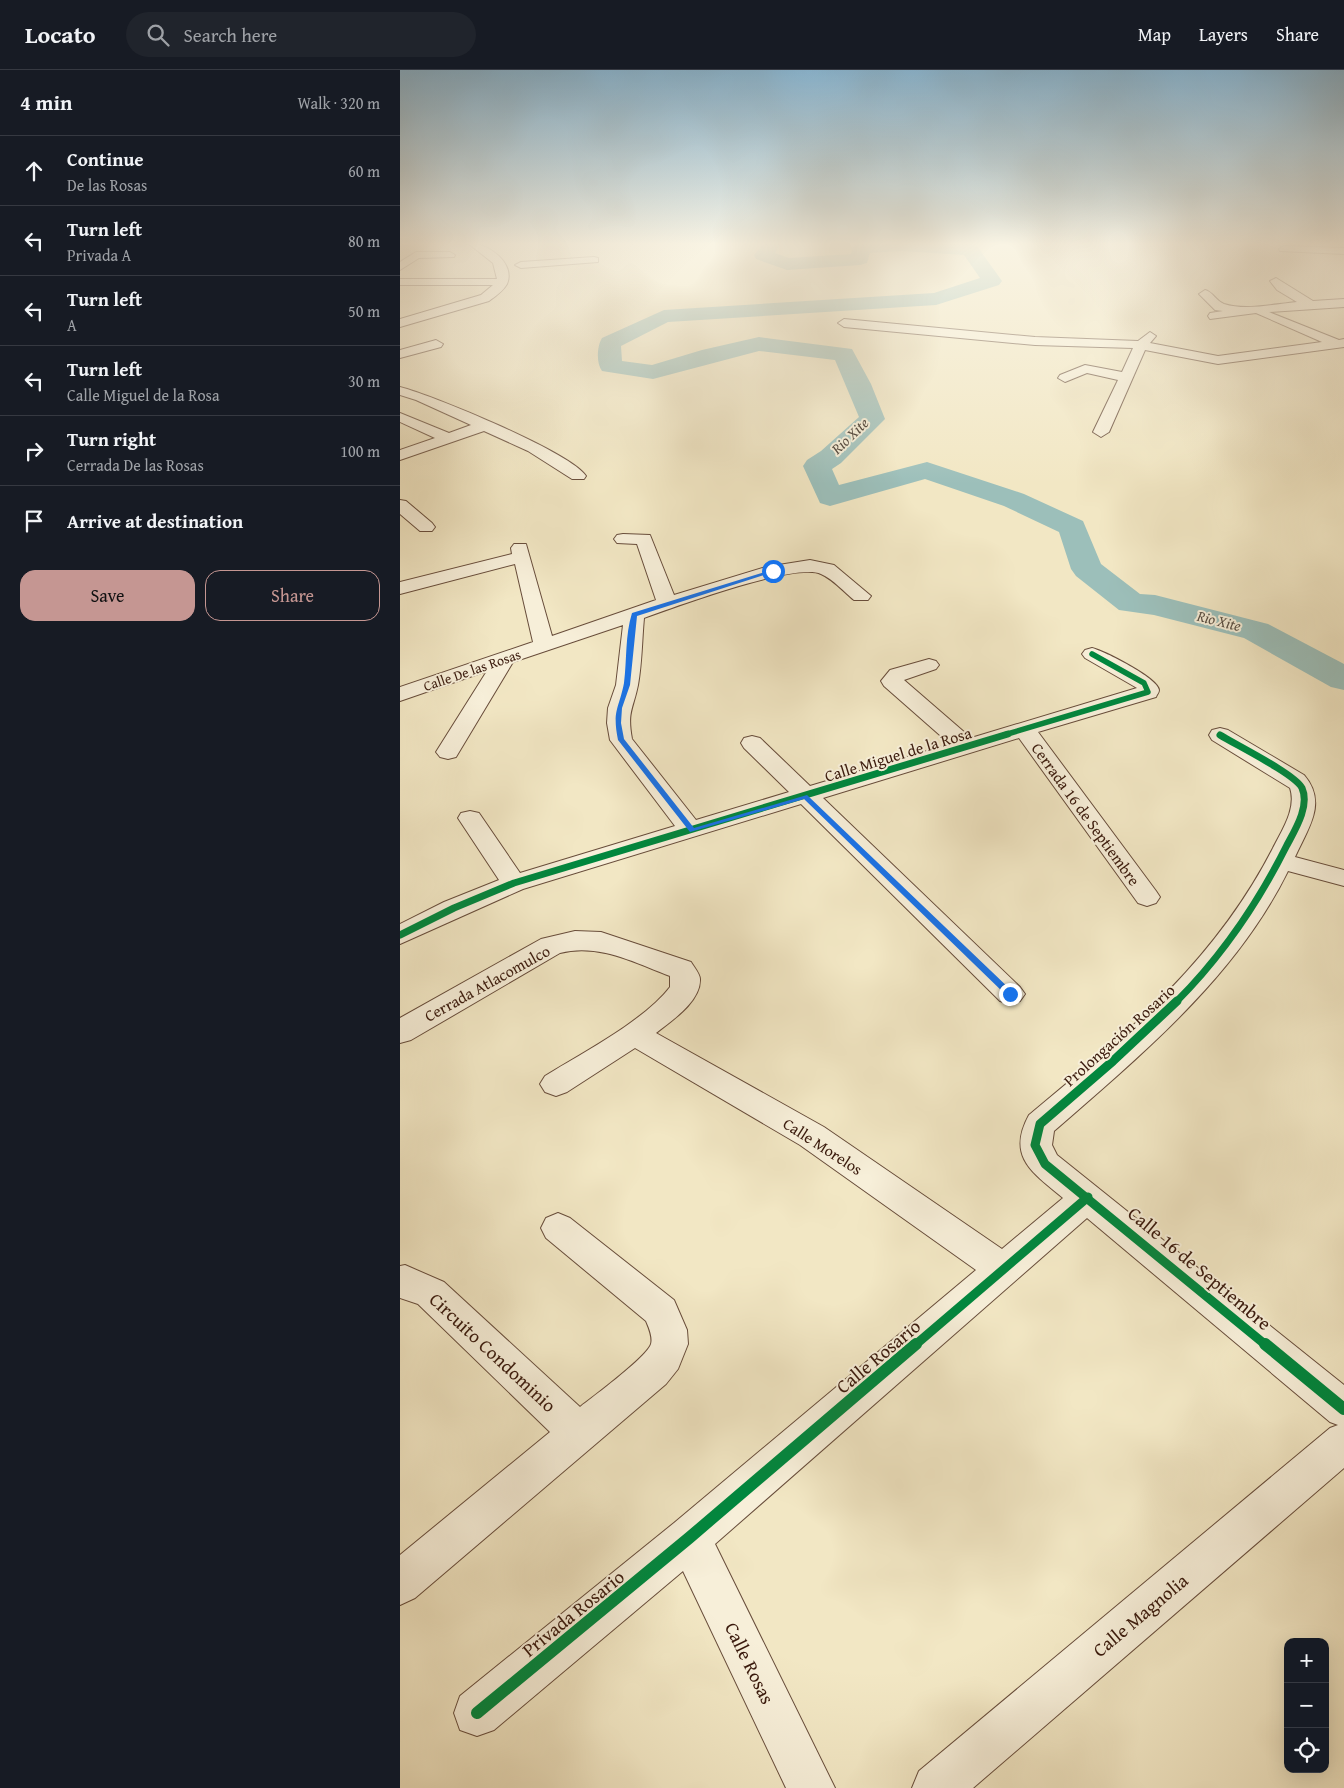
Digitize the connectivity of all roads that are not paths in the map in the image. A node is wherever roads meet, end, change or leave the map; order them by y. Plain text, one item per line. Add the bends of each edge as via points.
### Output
1 (856, 324) edge
2 (1281, 324) edge
3 (1293, 324) edge
4 (1261, 327) dead end
5 (1145, 341) junction
6 (436, 344) dead end
7 (1342, 344) edge
8 (400, 354) edge
9 (1125, 377) junction
10 (1065, 378) dead end
11 (400, 391) edge
12 (400, 417) edge
13 (483, 426) junction
14 (1102, 432) dead end
15 (449, 438) junction
16 (400, 455) edge
17 (578, 476) dead end
18 (400, 505) edge
19 (426, 527) dead end
20 (623, 539) dead end
21 (400, 588) edge
22 (861, 596) dead end
23 (667, 603) junction
24 (634, 614) junction
25 (544, 646) junction
26 (1092, 654) dead end
27 (505, 659) junction
28 (929, 665) dead end
29 (400, 694) edge
30 (1025, 730) junction
31 (1220, 735) dead end
32 (752, 743) dead end
33 (967, 747) junction
34 (448, 752) dead end
35 (805, 797) junction
36 (470, 818) dead end
37 (692, 831) junction
38 (1281, 861) junction
39 (1344, 878) edge
40 (514, 883) junction
41 (1147, 897) dead end
42 (400, 935) edge
43 (1010, 994) dead end
44 (400, 1032) edge
45 (634, 1034) junction
46 (556, 1084) dead end
47 (1036, 1153) joint
48 (1088, 1197) junction
49 (558, 1228) dead end
50 (1004, 1270) junction
51 (400, 1282) edge
52 (1344, 1409) edge
53 (580, 1433) junction
54 (1344, 1442) edge
55 (689, 1538) junction
56 (400, 1583) edge
57 (477, 1713) dead end
58 (811, 1788) edge
59 (936, 1788) edge

1 - 5 street via 1035,341
2 - 4 street
3 - 7 street
5 - 7 street via 1218,360
5 - 9 street
6 - 8 street
9 - 10 street via 1085,369
9 - 14 street
11 - 13 street via 421,397
12 - 15 street
13 - 15 street
13 - 17 street via 534,448
15 - 16 street
18 - 19 street
20 - 23 street via 644,539
21 - 25 street via 521,553
22 - 23 street, Calle De las Rosas via 827,569 810,566 773,571
23 - 24 street, Calle De las Rosas
24 - 25 street, Calle De las Rosas
24 - 37 street via 626,685 619,708 621,740
25 - 27 street, Calle De las Rosas
26 - 30 street, Calle Miguel de la Rosa via 1134,677 1148,688 1148,692
27 - 29 street, Calle De las Rosas
27 - 34 street
28 - 33 street via 897,674 892,681
30 - 33 street, Calle Miguel de la Rosa
30 - 41 street, Cerrada 16 de Septiembre
31 - 38 street, Prolongación Rosario via 1304,787 1303,810
32 - 35 street
33 - 35 street, Calle Miguel de la Rosa
35 - 37 street, Calle Miguel de la Rosa
35 - 43 street
36 - 40 street
37 - 40 street, Calle Miguel de la Rosa
38 - 39 street
38 - 47 street, Prolongación Rosario via 1244,923 1184,996 1153,1027 1040,1124 1034,1139
40 - 42 street, Calle Miguel de la Rosa
44 - 45 street, Cerrada Atlacomulco via 551,946 575,940 601,941 680,969 686,978 683,990 670,1004
45 - 46 street
45 - 50 street, Calle Morelos via 812,1136
47 - 48 street, Calle 16 de Septiembre via 1045,1164
48 - 50 street, Calle Rosario
48 - 52 street, Calle 16 de Septiembre
49 - 53 street via 662,1311 671,1343 667,1356 652,1372
50 - 55 street, Calle Rosario
51 - 53 street, Circuito Condominio via 405,1281 431,1293
53 - 56 street
54 - 59 street, Calle Magnolia
55 - 57 street, Privada Rosario
55 - 58 street, Calle Rosas

